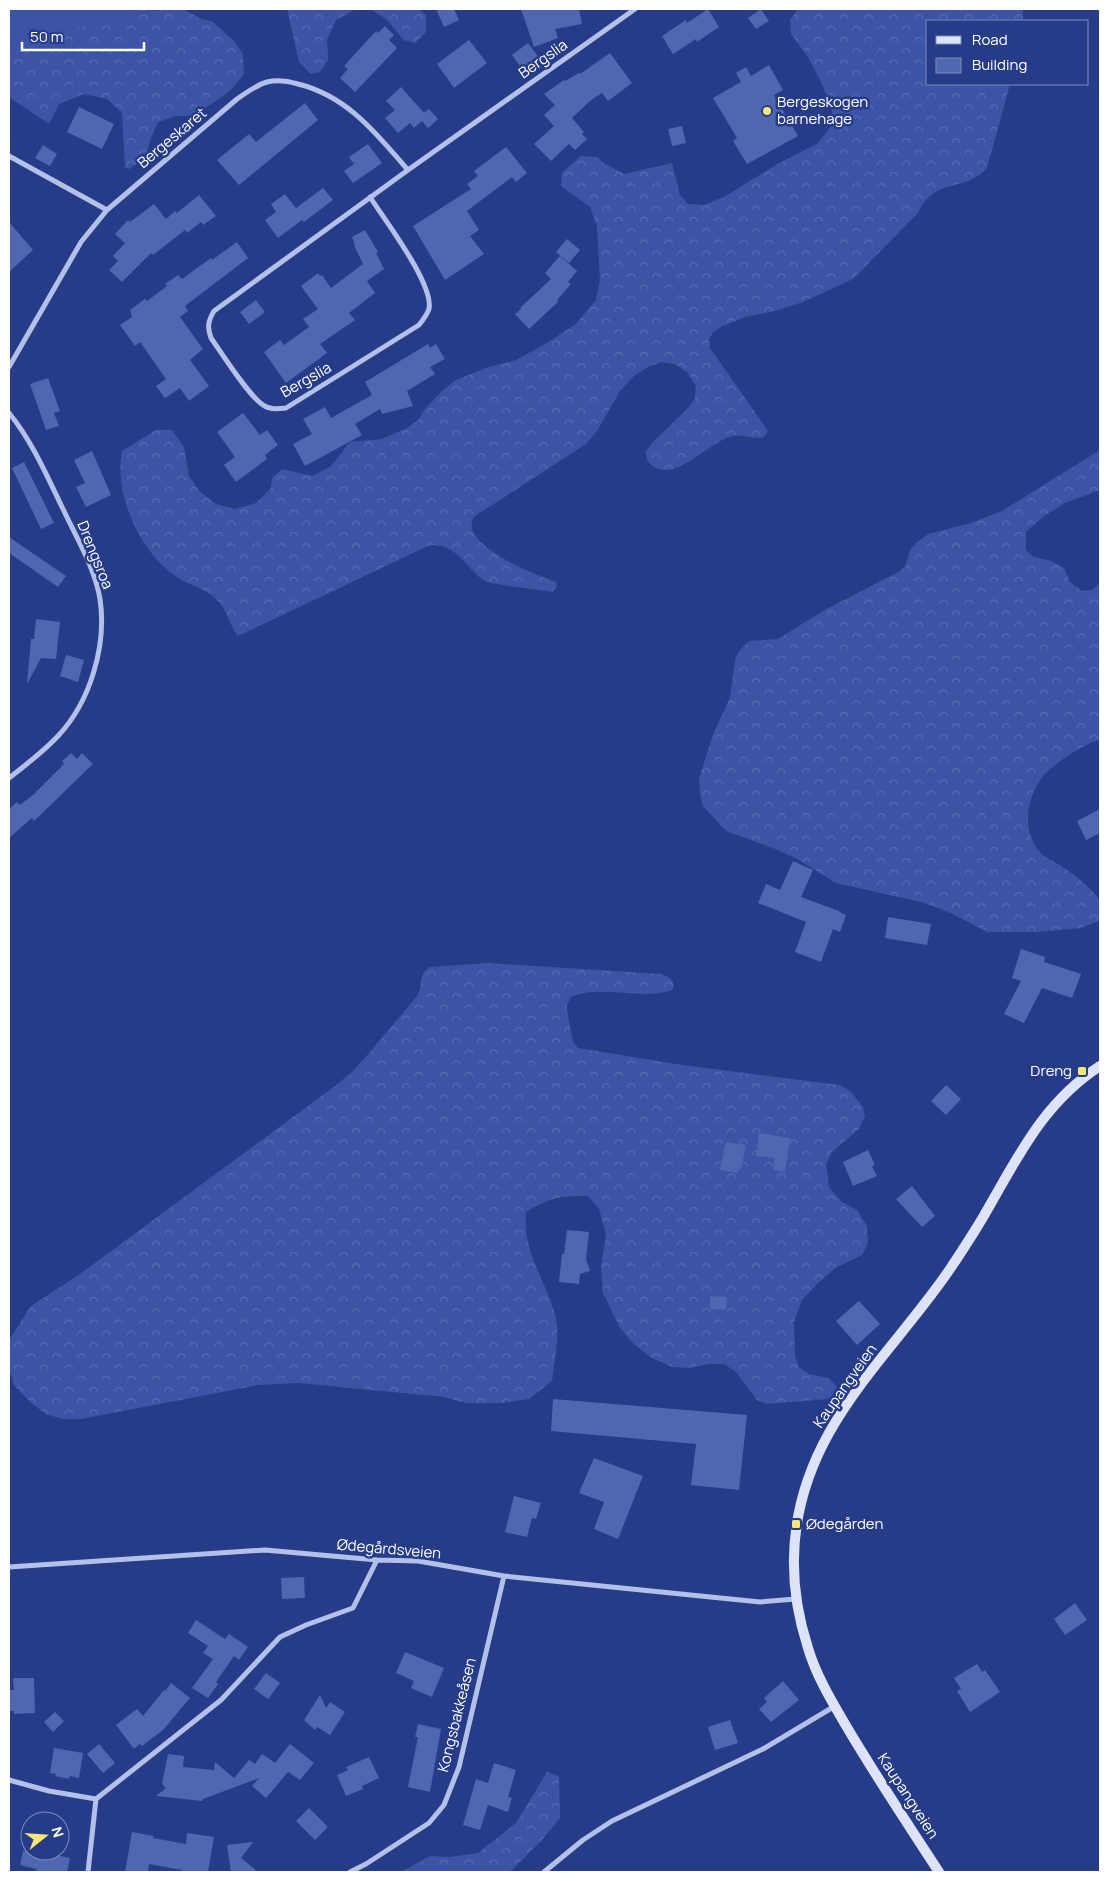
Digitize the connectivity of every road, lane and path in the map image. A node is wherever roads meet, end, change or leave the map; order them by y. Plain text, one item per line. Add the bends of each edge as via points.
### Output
1 (634, 9) edge
2 (9, 156) edge
3 (408, 170) junction
4 (370, 197) junction
5 (107, 210) junction
6 (9, 367) edge
7 (9, 413) edge
8 (9, 778) edge
9 (1100, 1066) edge
10 (377, 1560) junction
11 (9, 1567) edge
12 (504, 1576) junction
13 (795, 1599) junction
14 (835, 1706) junction
15 (9, 1780) edge
16 (96, 1799) junction
17 (88, 1872) edge
18 (350, 1872) edge
19 (544, 1872) edge
20 (939, 1872) edge

1 - 3 street, Bergslia
2 - 5 street
3 - 4 street, Bergslia
3 - 5 street, Bergeskaret via 368,124 348,107 330,95 278,80 266,82 237,99
4 - 4 street, Bergslia via 214,310 209,318 207,327 211,338 254,397 265,406 286,408 308,396 419,325 424,318 429,298 420,273
5 - 6 street, Bergeskaret via 81,242
7 - 8 street, Drengsroa via 38,456 86,558 100,598 102,620 94,671 75,713 33,761
9 - 13 main road, Kaupangveien via 1077,1082 1040,1122 1016,1156 989,1208 949,1270 829,1432 806,1482 797,1517
10 - 11 street, Ødegårdsveien via 265,1550
10 - 12 street, Ødegårdsveien via 418,1561
10 - 16 street via 353,1608 280,1637 221,1700
12 - 13 street, Ødegårdsveien via 760,1602
12 - 18 street, Kongsbakkeåsen via 459,1766 444,1805 429,1823
13 - 14 main road, Kaupangveien via 815,1668
14 - 19 street via 763,1749 612,1821
14 - 20 main road, Kaupangveien via 862,1754
15 - 16 street
16 - 17 street

